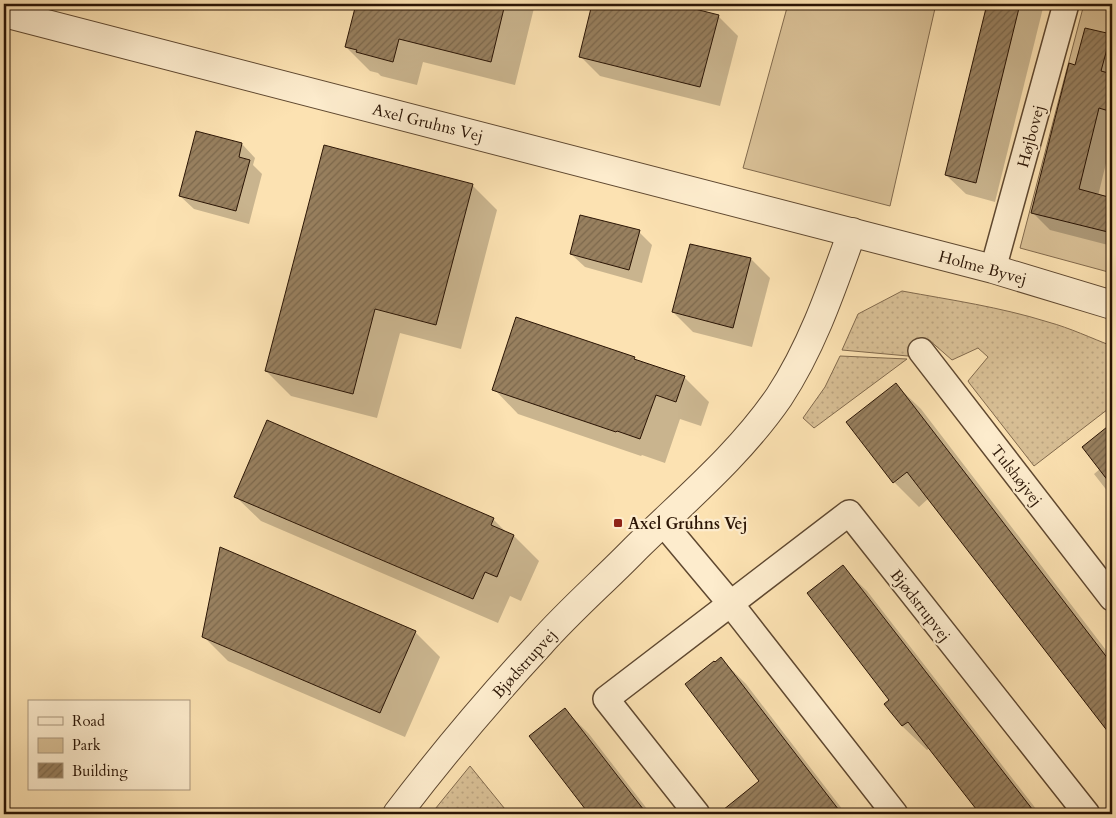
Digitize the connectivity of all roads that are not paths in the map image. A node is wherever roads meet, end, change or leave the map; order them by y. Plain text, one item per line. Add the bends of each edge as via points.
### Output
1 (1066, 4) edge
2 (4, 14) edge
3 (852, 232) junction
4 (994, 269) junction
5 (1112, 305) edge
6 (921, 351) dead end
7 (663, 523) junction
8 (1112, 598) edge
9 (730, 604) junction
10 (397, 814) edge
11 (697, 814) edge
12 (895, 814) edge
13 (1087, 814) edge

1 - 4 street, Højbovej
2 - 3 street, Axel Gruhns Vej
3 - 4 street, Holme Byvej
3 - 7 street, Bjødstrupvej via 810,340 778,397 722,467
4 - 5 street, Holme Byvej
6 - 8 street, Tulshøjvej
7 - 9 street
7 - 10 street, Bjødstrupvej via 541,642 427,774
9 - 11 street, Bjødstrupvej via 606,699
9 - 12 street
9 - 13 street, Bjødstrupvej via 849,513

